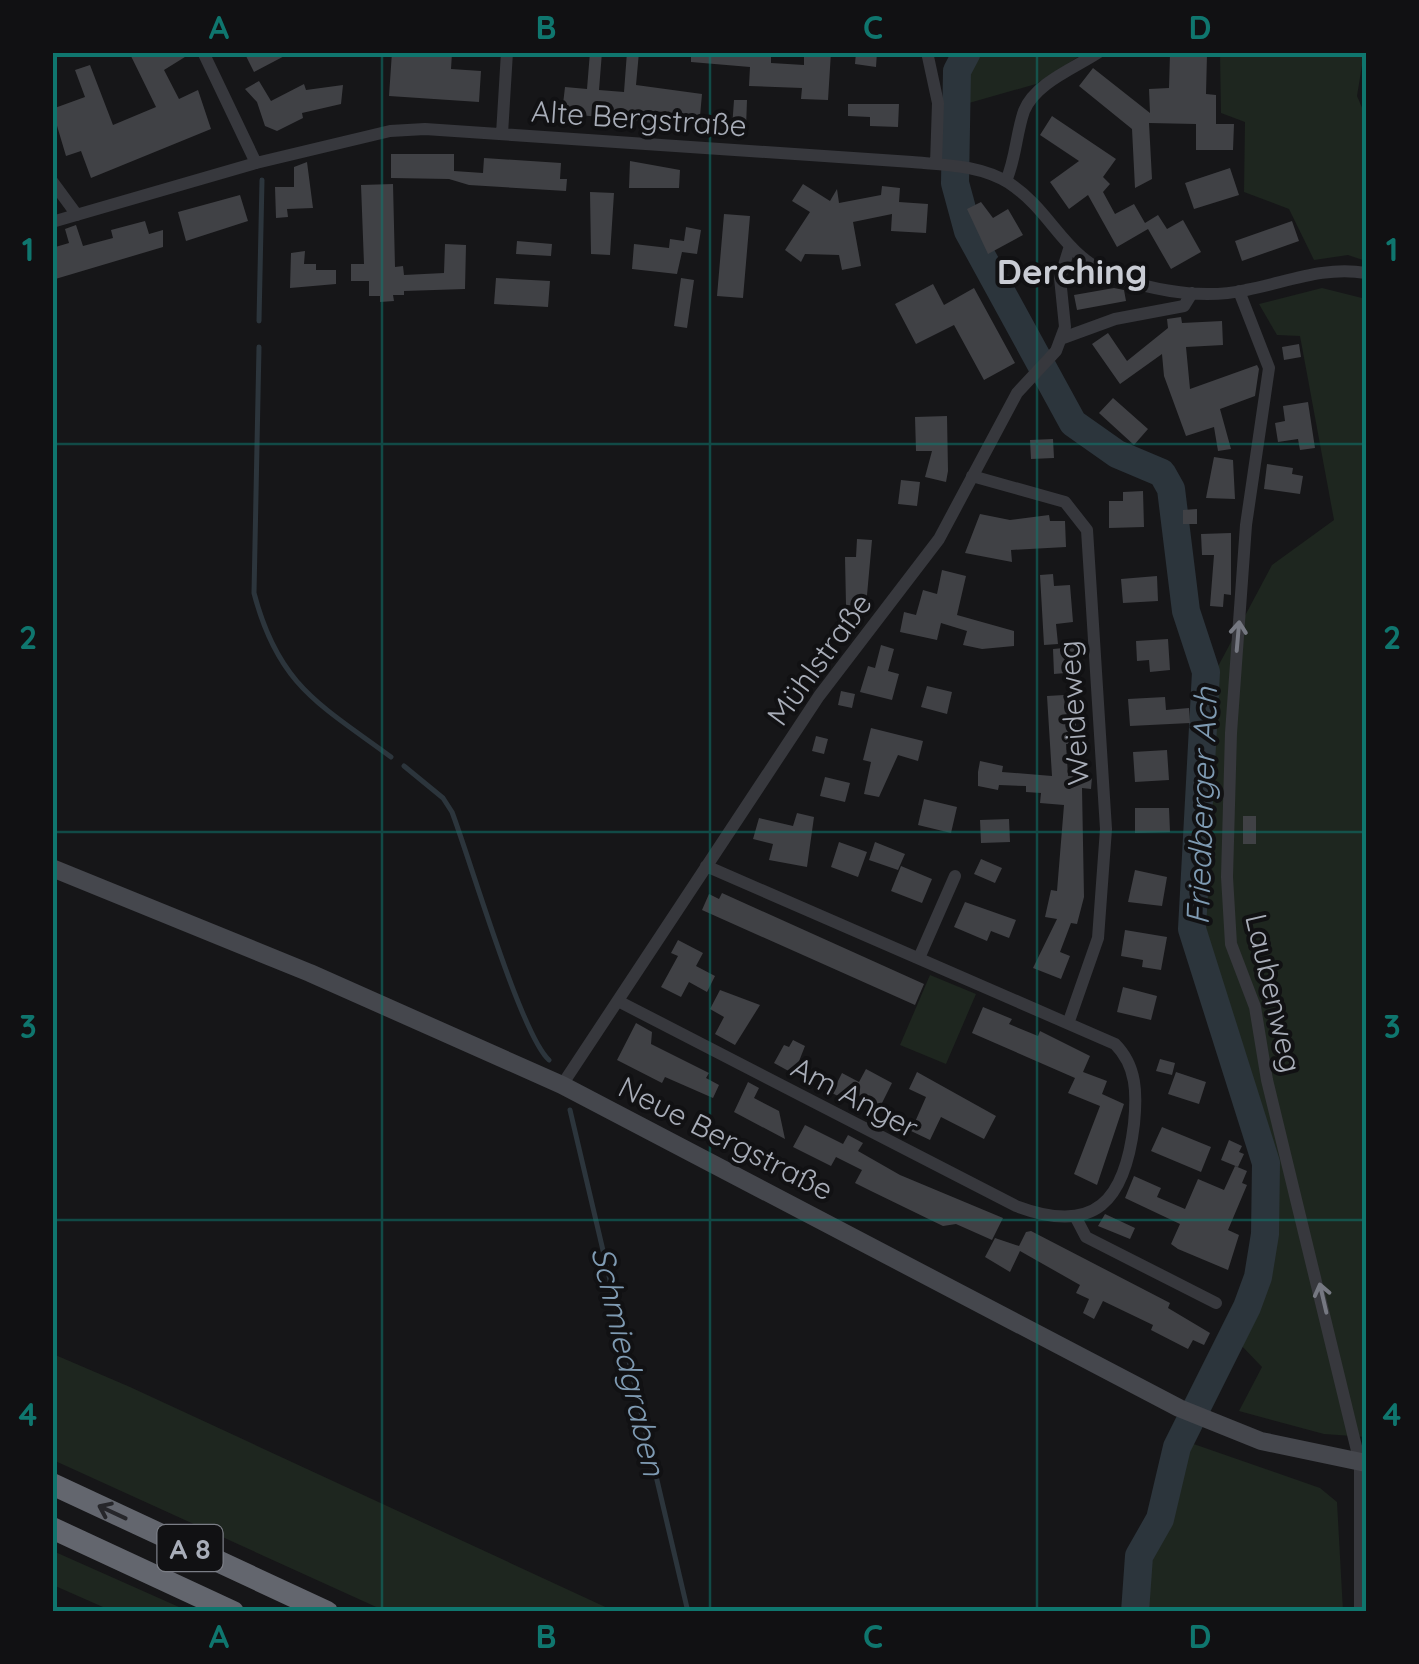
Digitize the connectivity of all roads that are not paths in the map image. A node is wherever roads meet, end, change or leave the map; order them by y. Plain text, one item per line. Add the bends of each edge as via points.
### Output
1 (203, 52) edge
2 (507, 52) edge
3 (927, 52) edge
4 (1099, 52) edge
5 (502, 134) junction
6 (256, 164) junction
7 (941, 165) junction
8 (52, 181) edge
9 (1006, 182) junction
10 (77, 215) junction
11 (52, 222) edge
12 (1069, 250) junction
13 (1366, 272) edge
14 (1239, 291) junction
15 (1192, 293) junction
16 (1063, 338) junction
17 (972, 476) junction
18 (706, 866) junction
19 (52, 868) edge
20 (956, 876) dead end
21 (920, 958) junction
22 (618, 1001) junction
23 (1069, 1021) junction
24 (562, 1085) junction
25 (1075, 1216) junction
26 (1216, 1303) dead end
27 (1363, 1463) edge
28 (52, 1484) edge
29 (52, 1528) edge
30 (234, 1612) edge
31 (327, 1612) edge
32 (1360, 1612) edge

1 - 6 street
2 - 5 street
3 - 7 street
4 - 9 street via 1038,90 1024,111 1018,156
5 - 6 street, Alte Bergstraße via 390,131
5 - 7 street, Alte Bergstraße
6 - 10 street, Alte Bergstraße
7 - 9 street, Alte Bergstraße
8 - 10 street
9 - 12 street, Alte Bergstraße via 1037,208
10 - 11 street, Alte Bergstraße
12 - 15 street, Alte Bergstraße via 1101,272
12 - 16 street via 1060,278
13 - 14 street, Alte Bergstraße via 1303,274
14 - 15 street, Alte Bergstraße
27 -> 14 street, Laubenweg via 1267,1080 1255,1007 1231,944 1230,733 1246,525 1269,368
15 - 16 street, Alte Bergstraße via 1184,306 1115,318
16 - 17 street, Mühlstraße via 1017,393
17 - 18 street, Mühlstraße via 938,539 819,696
17 - 23 street, Weideweg via 1065,502 1087,530 1106,829 1098,938
18 - 21 street
18 - 22 street, Mühlstraße
19 - 24 main road, Neue Bergstraße
20 - 21 street
21 - 23 street
22 - 24 street, Mühlstraße
22 - 25 street, Am Anger via 983,1190 1035,1213
23 - 25 street via 1128,1057 1135,1108 1123,1182 1106,1201
24 - 27 main road, Neue Bergstraße via 1179,1408 1261,1441
25 - 26 street via 1086,1236
27 - 32 street, Laubenweg
31 -> 28 highway, A 8
29 - 30 highway, A 8

